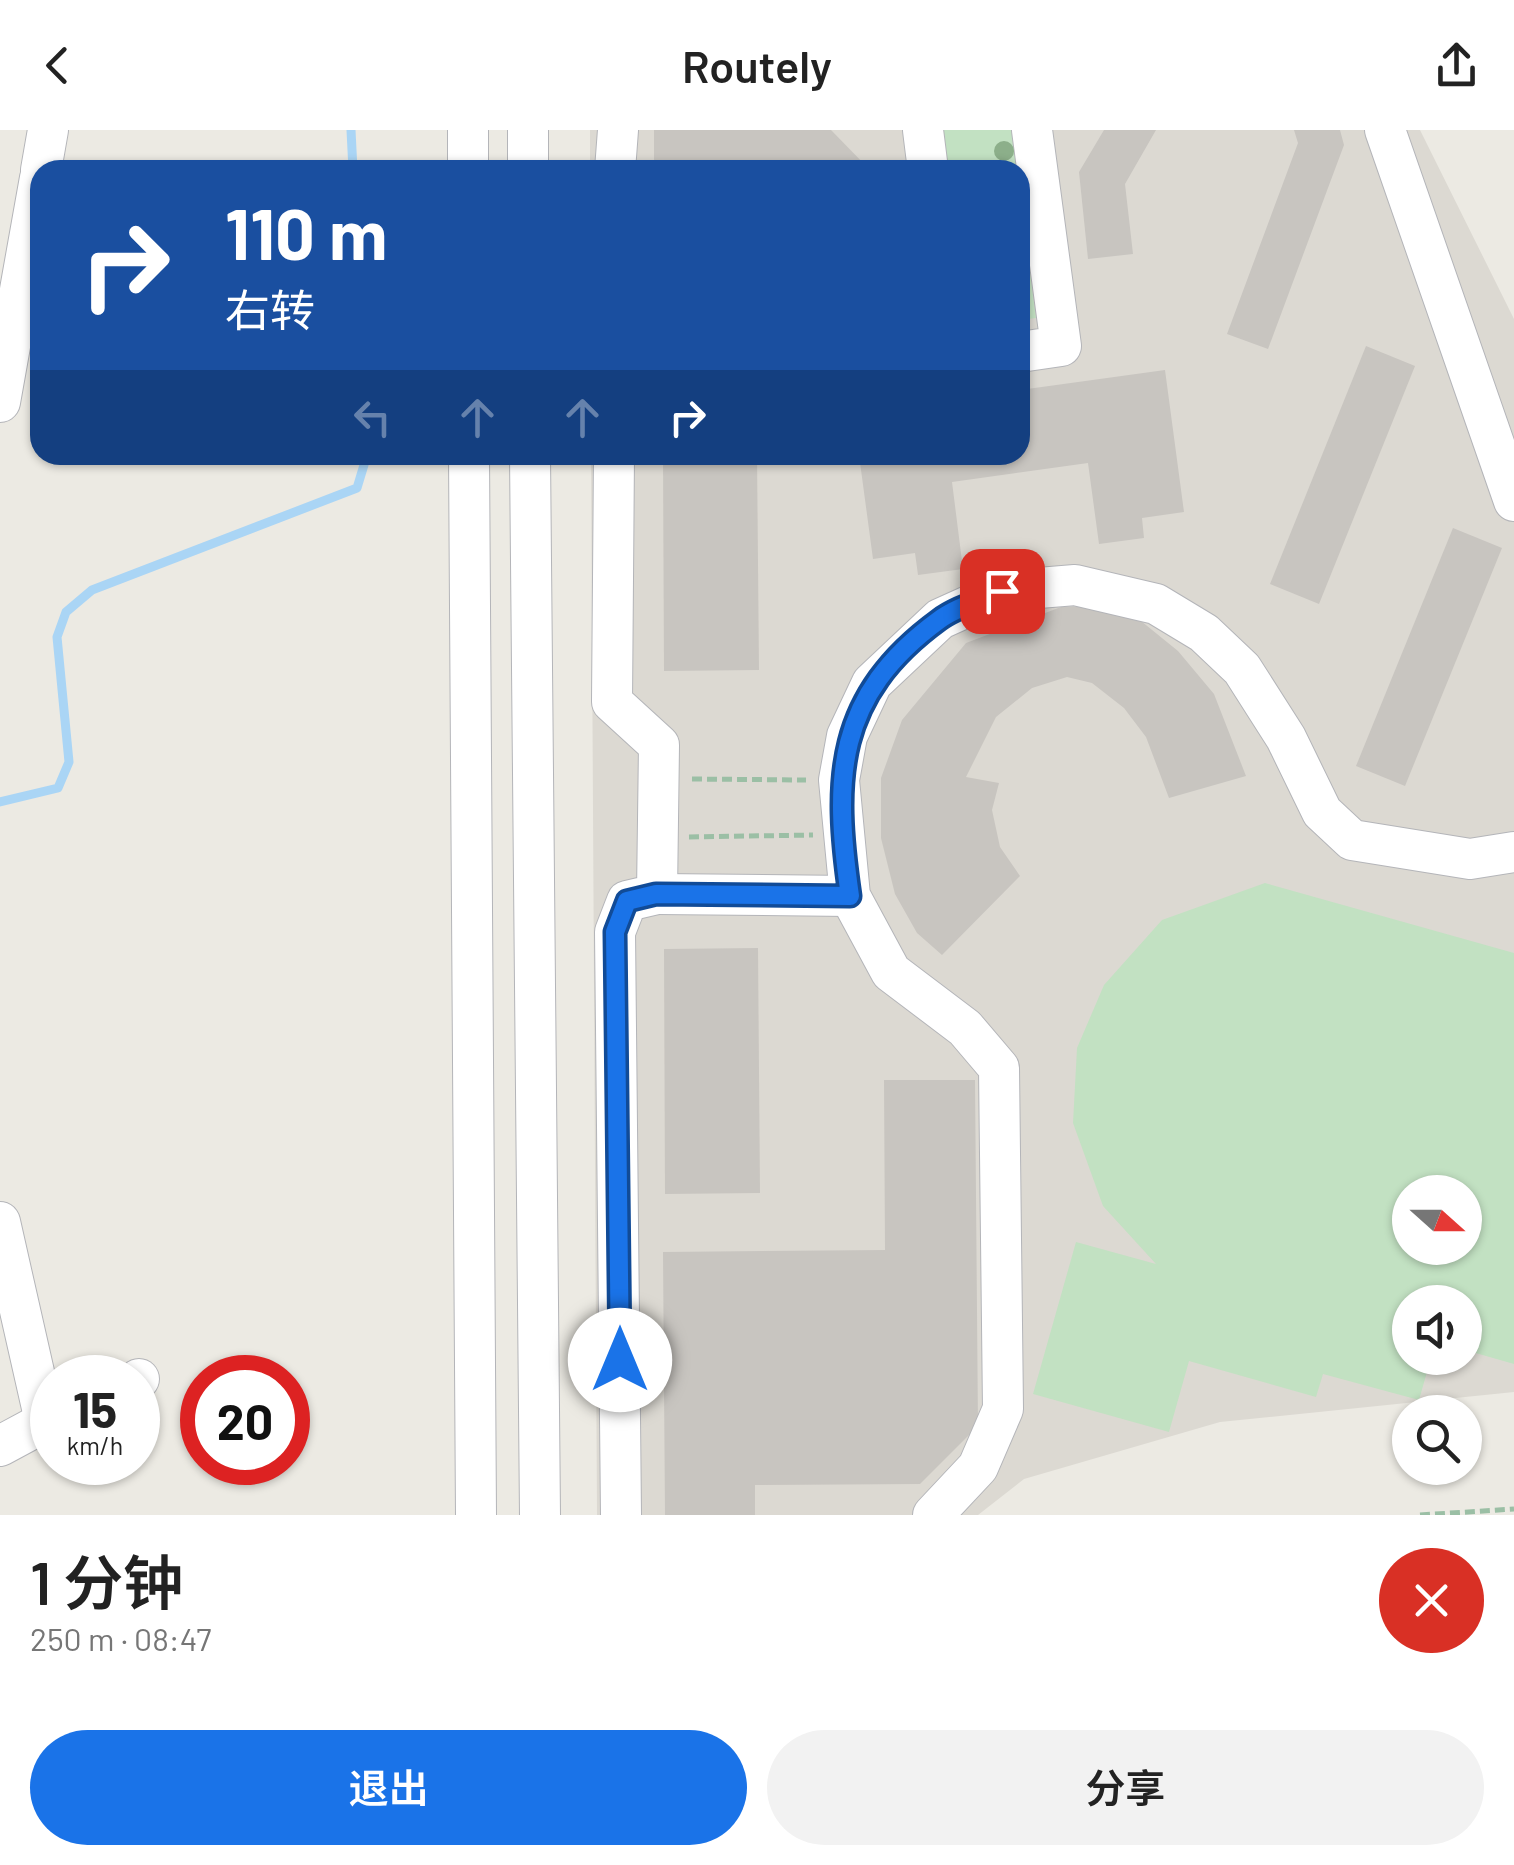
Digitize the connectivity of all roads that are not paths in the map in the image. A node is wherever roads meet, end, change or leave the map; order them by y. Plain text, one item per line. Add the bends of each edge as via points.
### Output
1 (48, 130) edge
2 (468, 130) edge
3 (528, 130) edge
4 (618, 130) edge
5 (923, 130) edge
6 (1032, 130) edge
7 (1384, 130) edge
8 (43, 160) edge
9 (468, 160) edge
10 (528, 160) edge
11 (616, 160) edge
12 (927, 160) edge
13 (30, 234) edge
14 (1030, 351) edge
15 (0, 402) edge
16 (470, 465) edge
17 (530, 465) edge
18 (614, 465) edge
19 (1514, 501) edge
20 (1514, 852) edge
21 (656, 894) junction
22 (850, 896) junction
23 (0, 1222) edge
24 (33, 1355) edge
25 (30, 1430) edge
26 (0, 1446) edge
27 (476, 1515) edge
28 (540, 1515) edge
29 (621, 1515) edge
30 (933, 1515) edge

1 - 8 street
2 - 9 street
3 - 10 street
4 - 11 street
5 - 12 street
6 - 14 street via 1061,346
7 - 19 street
13 - 15 street
16 - 27 street
17 - 28 street
18 - 21 street via 612,702 660,745
20 - 22 street via 1470,860 1352,840 1322,812 1242,669 1204,632 1156,604 1075,585 1002,591 940,619 872,683 847,736 840,780
21 - 22 street
21 - 29 street via 627,901 615,932
22 - 30 street via 891,972 965,1028 999,1068 1003,1409 978,1467
23 - 24 street
25 - 26 street

